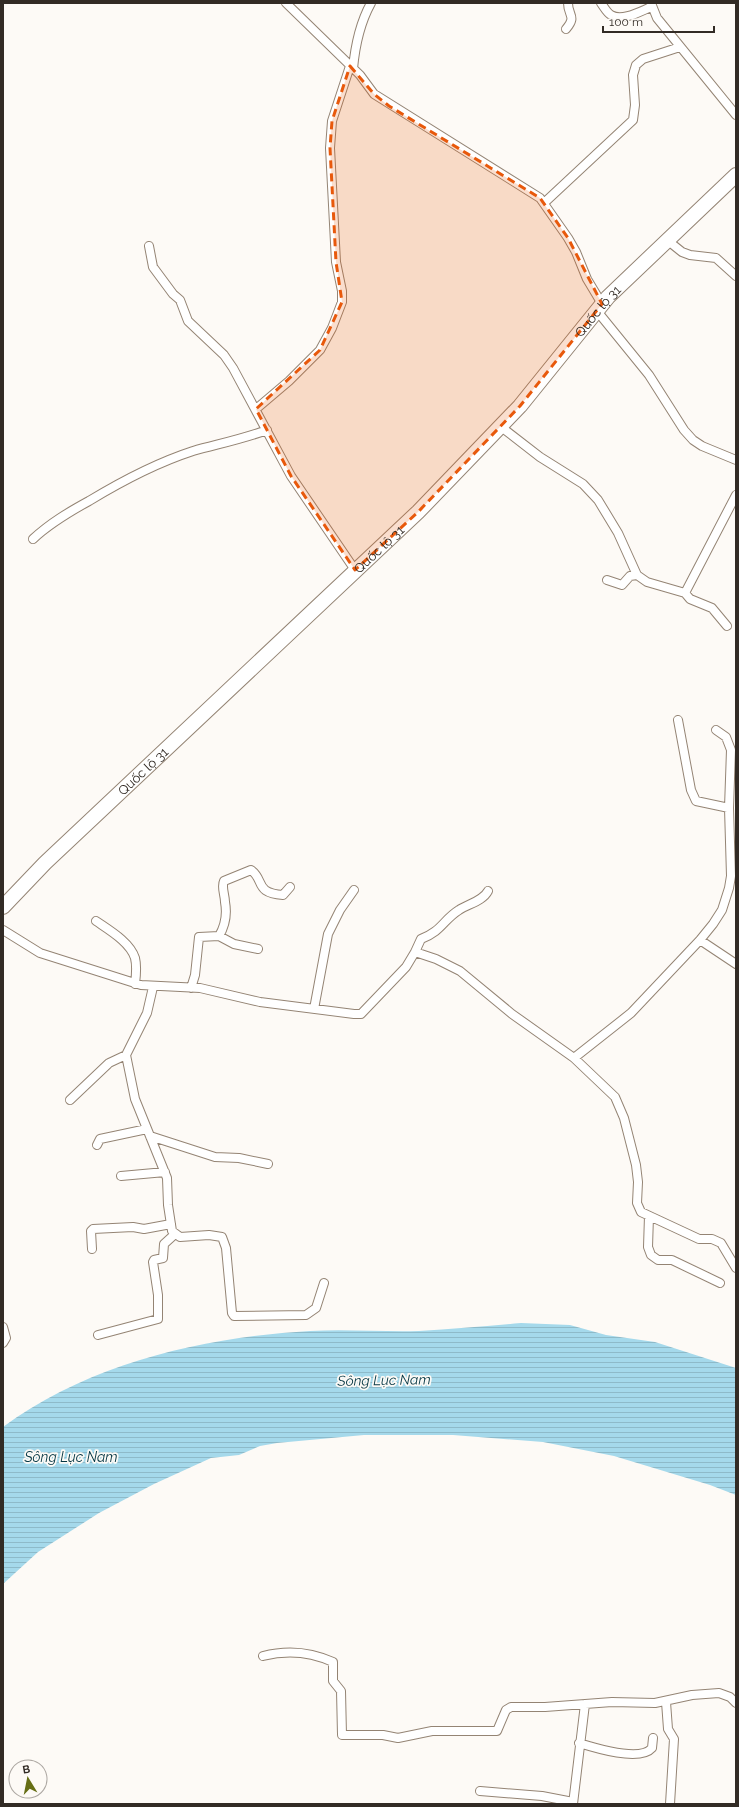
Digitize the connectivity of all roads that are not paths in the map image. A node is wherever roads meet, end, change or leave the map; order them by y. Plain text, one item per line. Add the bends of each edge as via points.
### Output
1 (286, 3) edge
2 (371, 3) edge
3 (568, 3) edge
4 (600, 3) edge
5 (651, 5) edge
6 (566, 29) dead end
7 (680, 47) junction
8 (351, 67) junction
9 (736, 115) edge
10 (736, 175) edge
11 (544, 204) junction
12 (666, 240) junction
13 (149, 246) dead end
14 (736, 276) edge
15 (599, 308) junction
16 (256, 409) junction
17 (500, 426) junction
18 (267, 430) junction
19 (734, 458) edge
20 (736, 496) edge
21 (33, 538) dead end
22 (355, 570) junction
23 (637, 575) junction
24 (607, 580) dead end
25 (685, 593) junction
26 (727, 626) dead end
27 (678, 720) dead end
28 (716, 730) dead end
29 (729, 808) junction
30 (290, 888) dead end
31 (354, 890) dead end
32 (488, 891) dead end
33 (3, 907) edge
34 (96, 921) dead end
35 (3, 930) edge
36 (219, 936) junction
37 (700, 940) junction
38 (258, 949) dead end
39 (415, 952) junction
40 (736, 964) edge
41 (135, 984) junction
42 (153, 987) junction
43 (191, 988) junction
44 (314, 1009) junction
45 (126, 1055) junction
46 (574, 1058) junction
47 (70, 1100) dead end
48 (148, 1132) junction
49 (97, 1144) dead end
50 (268, 1164) dead end
51 (165, 1172) junction
52 (121, 1176) dead end
53 (649, 1216) junction
54 (171, 1224) junction
55 (174, 1234) junction
56 (92, 1249) dead end
57 (736, 1268) edge
58 (324, 1283) dead end
59 (720, 1283) dead end
60 (3, 1327) edge
61 (98, 1335) dead end
62 (3, 1343) edge
63 (262, 1656) dead end
64 (666, 1702) junction
65 (736, 1703) edge
66 (585, 1704) junction
67 (653, 1738) dead end
68 (580, 1743) junction
69 (480, 1791) dead end
70 (573, 1803) edge
71 (670, 1804) edge

1 - 8 street
2 - 8 street via 364,15
3 - 6 street via 572,22
4 - 5 street via 608,13 617,17 628,16
5 - 7 street via 657,18
7 - 9 street
7 - 11 street via 644,59 636,65 633,75 633,120
8 - 11 street via 374,94 389,106 522,186 540,198
8 - 16 street via 332,121 330,148 336,262 342,302 320,350 290,381
10 - 12 highway, Quốc lộ 31
11 - 15 street via 576,252
12 - 14 street via 690,255 716,258
12 - 15 highway, Quốc lộ 31
13 - 16 street via 153,267 180,300 188,321 224,355
15 - 17 highway, Quốc lộ 31 via 520,406
15 - 19 street via 649,375 684,430 702,446
16 - 18 street
17 - 22 highway, Quốc lộ 31 via 418,512
17 - 23 street via 540,457 583,484 598,500 618,534
18 - 21 street via 194,451 134,475 62,516
18 - 22 street via 291,476
20 - 25 street
22 - 33 highway, Quốc lộ 31 via 45,863
23 - 24 street via 630,576 622,585
23 - 25 street via 647,582
25 - 26 street via 690,599 712,608
27 - 29 street via 691,790 696,801
28 - 29 street via 726,737 730,744
29 - 37 street via 730,888 718,916
30 - 36 street via 282,895 267,892 260,886 251,870 224,881 224,926
31 - 44 street via 328,934
32 - 39 street via 484,896 457,911 431,936 421,939
34 - 41 street via 123,941 133,952 136,964
35 - 41 street via 40,953
36 - 38 street via 234,944
36 - 43 street via 199,937
37 - 40 street
37 - 46 street via 630,1013
39 - 44 street via 406,967 361,1014
39 - 46 street via 460,971 512,1014
41 - 42 street
42 - 43 street
42 - 45 street via 147,1013
43 - 44 street via 260,1002
45 - 47 street via 109,1063
45 - 48 street via 135,1100
46 - 53 street via 595,1076 619,1103 636,1165 638,1208
48 - 49 street via 100,1139
48 - 50 street via 215,1157 239,1158
48 - 51 street
51 - 52 street
51 - 54 street
53 - 57 street via 699,1239 712,1239 721,1243
53 - 59 street via 648,1247 651,1255 658,1260 683,1264
54 - 55 street
54 - 56 street via 144,1229 93,1229
55 - 58 street via 180,1237 222,1237 226,1248 234,1316 306,1314 316,1308
55 - 61 street via 164,1244 163,1258 153,1262 159,1304 158,1319
60 - 62 street via 6,1338
63 - 66 street via 296,1652 333,1662 333,1681 341,1691 342,1735 383,1735 398,1738 432,1731 497,1731 506,1710 511,1707
64 - 65 street via 692,1695 718,1693 730,1697
64 - 66 street
64 - 71 street via 668,1729 674,1739
66 - 68 street
67 - 68 street via 652,1748 643,1752 624,1753
68 - 70 street
69 - 70 street via 542,1796

